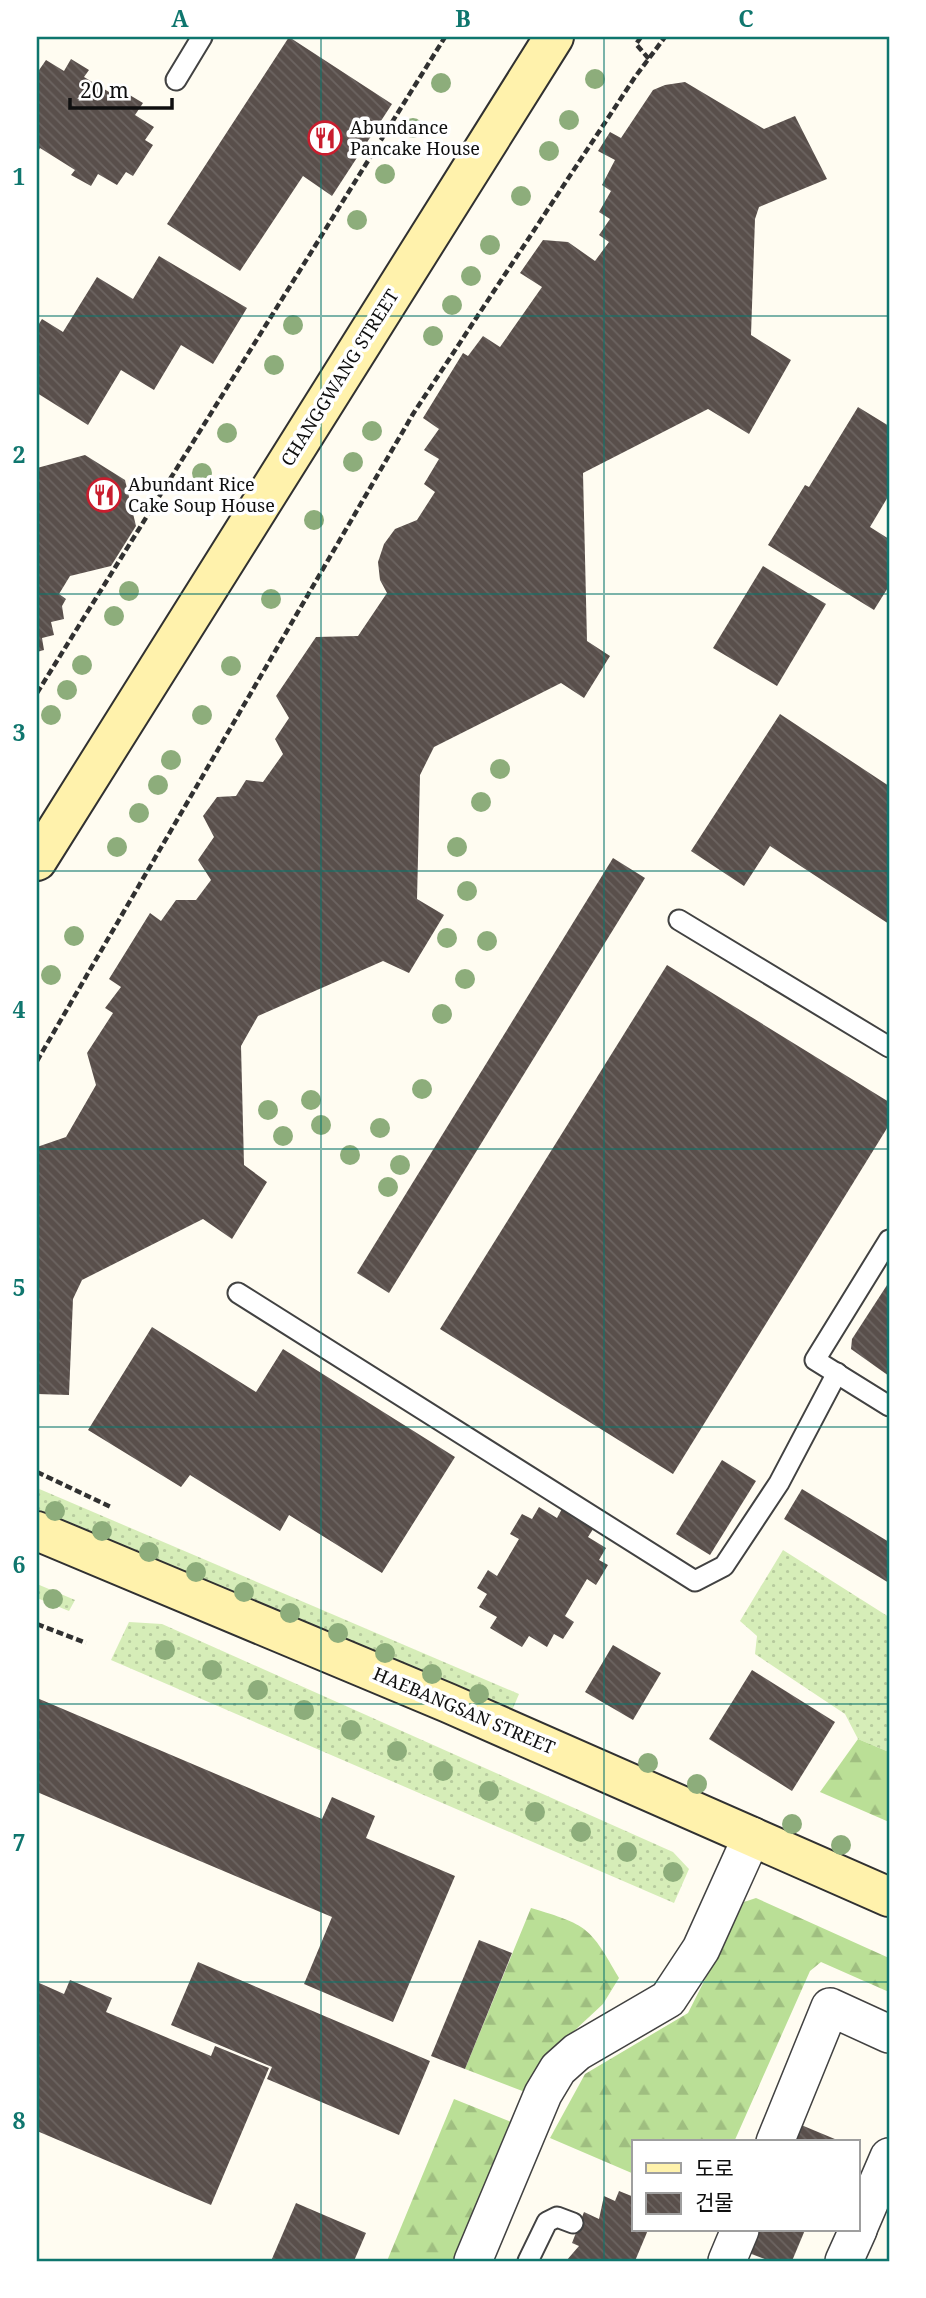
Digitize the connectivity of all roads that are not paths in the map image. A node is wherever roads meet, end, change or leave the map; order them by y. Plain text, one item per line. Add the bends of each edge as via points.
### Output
1 (202, 37) edge
2 (554, 37) edge
3 (176, 80) dead end
4 (37, 861) edge
5 (679, 920) dead end
6 (889, 1047) edge
7 (889, 1240) edge
8 (238, 1293) dead end
9 (837, 1373) junction
10 (889, 1406) edge
11 (37, 1531) edge
12 (752, 1836) junction
13 (889, 1897) edge
14 (889, 2034) edge
15 (776, 2140) edge
16 (889, 2157) edge
17 (573, 2223) dead end
18 (860, 2225) edge
19 (739, 2232) edge
20 (857, 2232) edge
21 (473, 2261) edge
22 (528, 2261) edge
23 (727, 2261) edge
24 (844, 2261) edge

1 - 3 lane
2 - 4 main road, CHANGGWANG STREET
5 - 6 lane
7 - 9 lane via 815,1360
8 - 9 lane via 695,1581 724,1566 779,1483
9 - 10 lane
11 - 12 main road, HAEBANGSAN STREET
12 - 13 main road, HAEBANGSAN STREET
12 - 21 street via 701,1949 668,1999 558,2068
14 - 15 street via 830,2007
16 - 18 street
17 - 22 lane via 557,2217 547,2222
19 - 23 street
20 - 24 street

